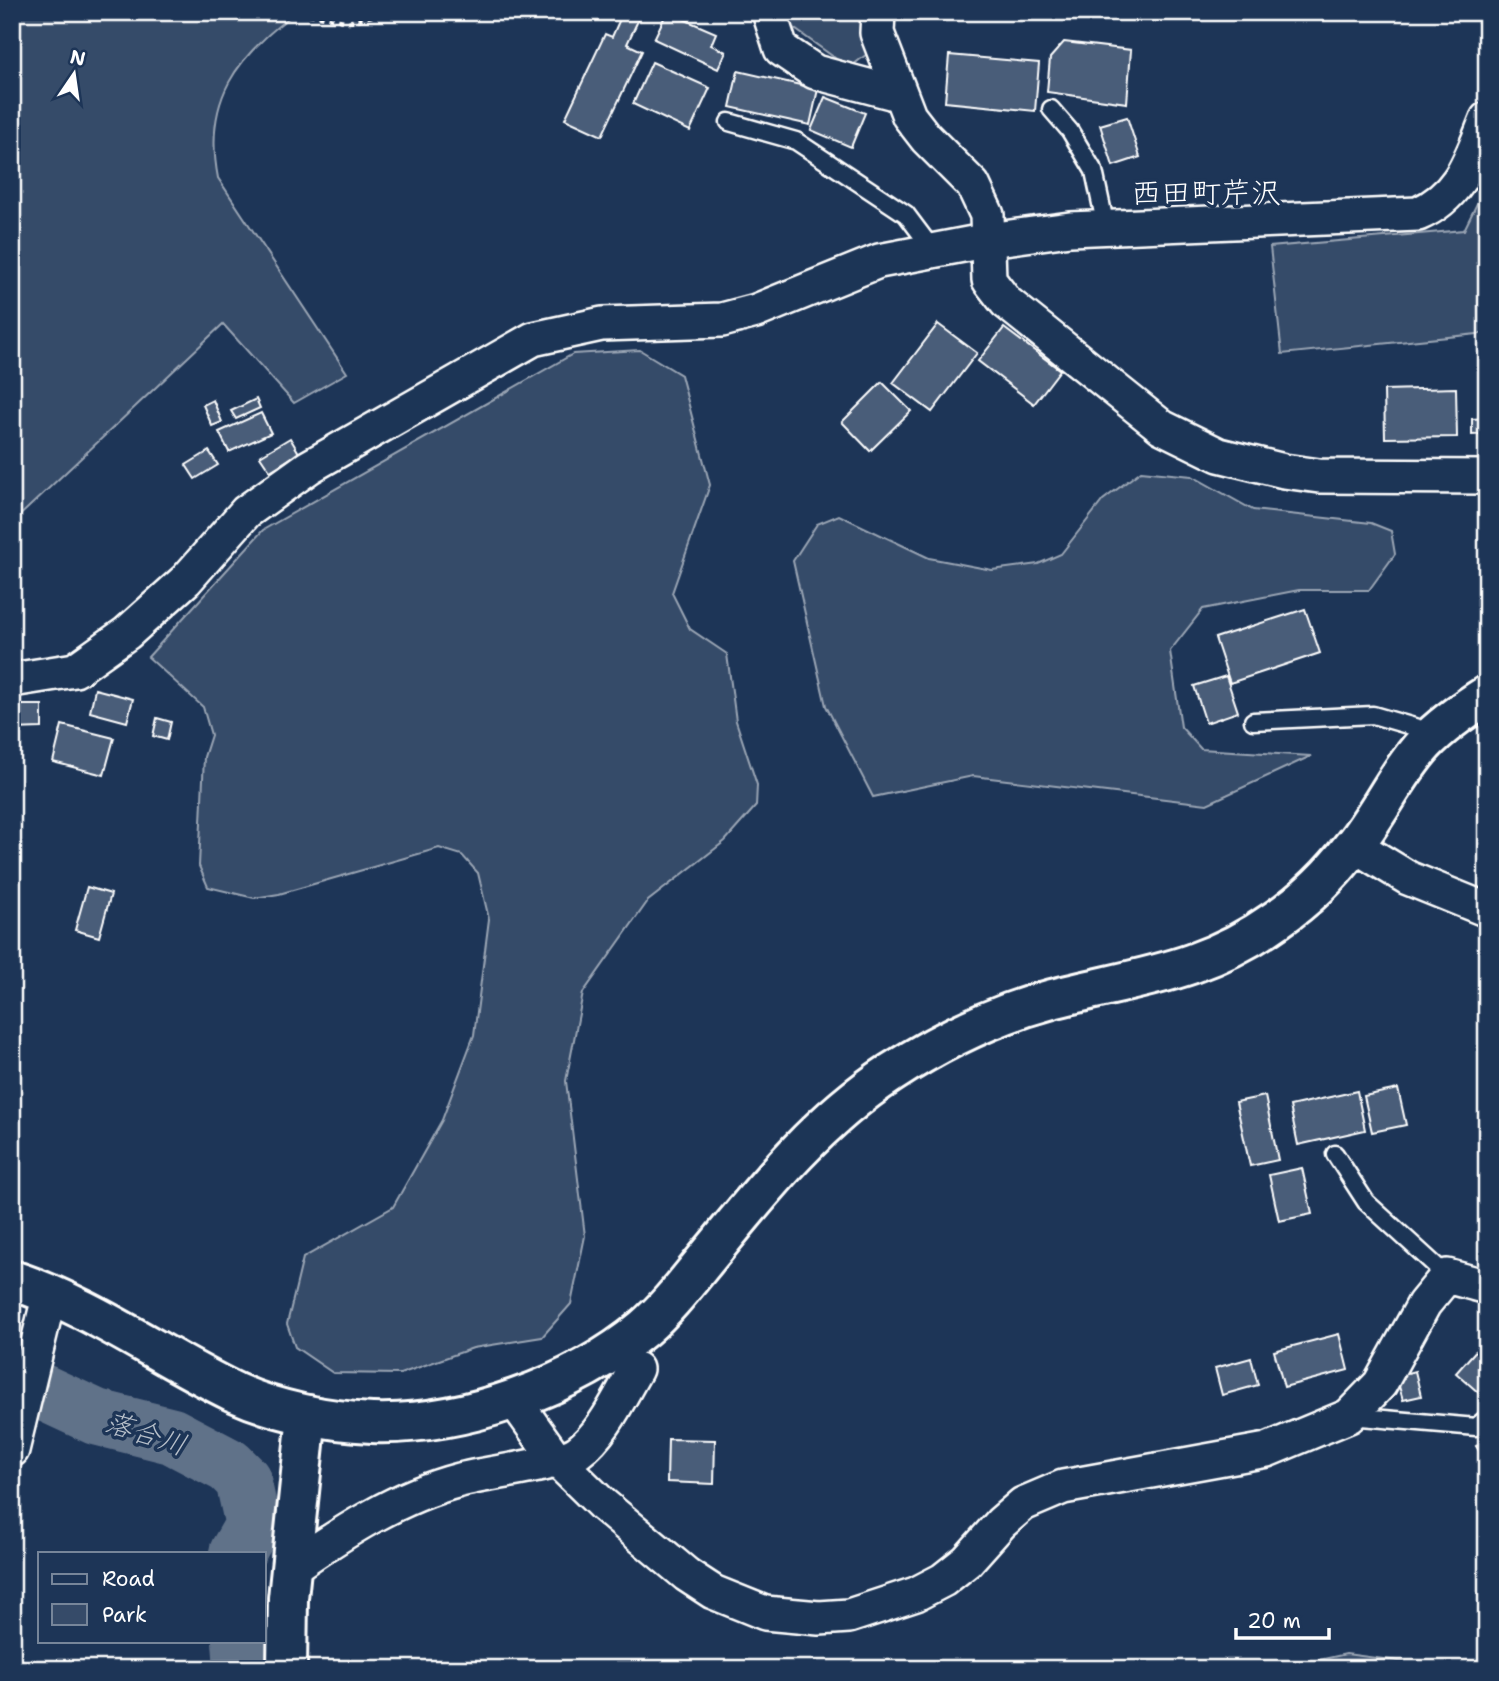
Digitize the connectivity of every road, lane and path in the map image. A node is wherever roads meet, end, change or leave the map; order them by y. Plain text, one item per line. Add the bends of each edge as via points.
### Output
1 (299, 12) edge
2 (386, 12) edge
3 (769, 12) edge
4 (878, 12) edge
5 (898, 94) junction
6 (1051, 109) dead end
7 (1487, 118) edge
8 (729, 122) dead end
9 (1476, 169) edge
10 (1106, 228) junction
11 (989, 240) junction
12 (933, 250) junction
13 (1487, 477) edge
14 (12, 680) edge
15 (1487, 695) edge
16 (1253, 721) dead end
17 (1437, 733) junction
18 (1354, 845) junction
19 (1487, 910) edge
20 (1335, 1154) dead end
21 (1447, 1276) junction
22 (12, 1280) edge
23 (1487, 1287) edge
24 (50, 1293) junction
25 (636, 1369) dead end
26 (514, 1400) junction
27 (307, 1415) junction
28 (1349, 1416) junction
29 (1487, 1418) edge
30 (12, 1450) edge
31 (556, 1459) junction
32 (291, 1568) junction
33 (287, 1669) edge

1 - 2 path via 349,22
3 - 5 street via 781,49 815,72
4 - 5 street via 877,33
5 - 11 street via 926,138 973,185 987,215
6 - 10 lane via 1094,171
7 - 9 street
8 - 12 lane via 796,141 906,214
9 - 10 street via 1436,206 1418,214
10 - 11 street
11 - 12 street
11 - 13 street via 989,280 1006,302 1162,427 1219,455 1319,476
12 - 14 street via 880,261 722,320 602,324 533,339 309,467 246,512 186,580 127,633 75,670
15 - 17 street
16 - 17 lane via 1373,715
17 - 18 street via 1388,792
18 - 19 street via 1408,878
18 - 26 street via 1279,919 1213,958 1132,983 1049,1000 942,1045 891,1073 815,1132 785,1162 646,1326 613,1350
20 - 21 lane via 1366,1202
21 - 23 street
21 - 28 street via 1424,1304 1380,1384
22 - 24 street
24 - 27 street via 234,1392
24 - 30 street
25 - 31 street via 588,1443 576,1453
26 - 27 street via 450,1418 414,1422 370,1423
26 - 31 street
27 - 32 street
28 - 29 lane via 1475,1427
28 - 31 street via 1267,1450 1063,1487 1023,1504 943,1580 885,1606 849,1616 765,1613 713,1592 636,1534
31 - 32 street via 425,1491 384,1509
32 - 33 street

